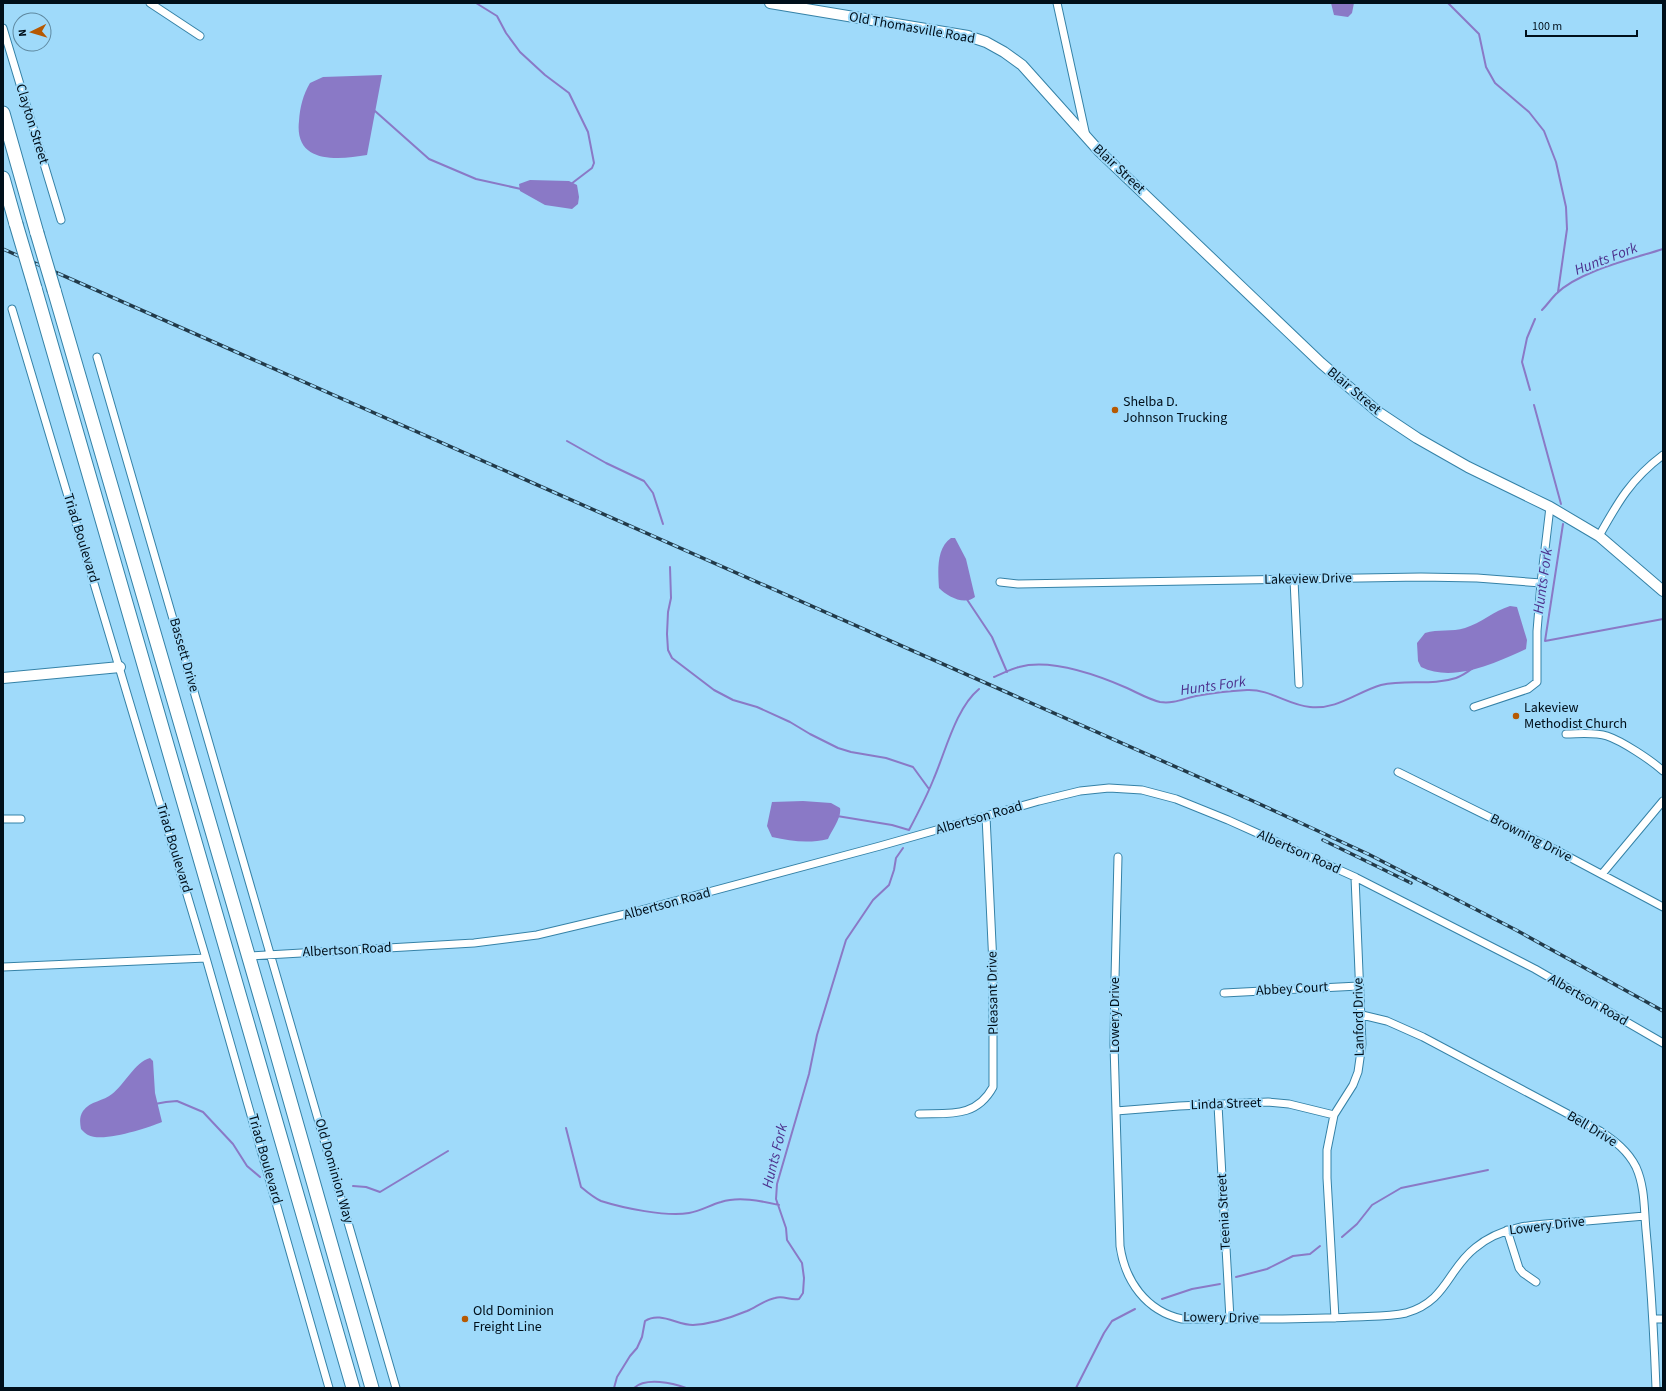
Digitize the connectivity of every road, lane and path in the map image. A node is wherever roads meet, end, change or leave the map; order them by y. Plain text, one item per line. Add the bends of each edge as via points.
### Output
1 (150, 3) edge
2 (770, 3) edge
3 (1057, 3) edge
4 (3, 28) edge
5 (200, 36) dead end
6 (3, 113) edge
7 (1086, 138) junction
8 (3, 178) edge
9 (61, 220) dead end
10 (12, 309) dead end
11 (97, 357) dead end
12 (1663, 455) edge
13 (1550, 507) junction
14 (1599, 536) junction
15 (1294, 580) junction
16 (1000, 582) dead end
17 (1540, 583) junction
18 (1663, 591) edge
19 (120, 667) junction
20 (3, 678) edge
21 (1298, 684) dead end
22 (1474, 708) dead end
23 (1566, 734) dead end
24 (1663, 771) edge
25 (1398, 772) dead end
26 (1663, 801) edge
27 (986, 816) junction
28 (3, 819) edge
29 (20, 819) dead end
30 (1118, 857) dead end
31 (1602, 874) junction
32 (1355, 877) junction
33 (1663, 907) edge
34 (271, 954) junction
35 (249, 956) junction
36 (206, 958) junction
37 (3, 967) edge
38 (1359, 986) junction
39 (1224, 993) dead end
40 (1362, 1015) junction
41 (1663, 1043) edge
42 (1218, 1105) junction
43 (1116, 1111) junction
44 (919, 1114) dead end
45 (1334, 1115) junction
46 (1645, 1216) junction
47 (1506, 1230) junction
48 (1536, 1282) dead end
49 (1335, 1318) junction
50 (1230, 1319) junction
51 (1653, 1319) junction
52 (1663, 1319) edge
53 (329, 1388) edge
54 (353, 1388) edge
55 (373, 1388) edge
56 (396, 1388) edge
57 (1656, 1388) edge

1 - 5 street
2 - 7 street, Old Thomasville Road via 968,36 986,42 1022,66
3 - 7 street
4 - 9 street, Clayton Street
6 - 35 highway, bridge
7 - 13 street, Blair Street via 1321,363 1378,412 1468,467
8 - 54 highway, bridge
10 - 19 street, Triad Boulevard
11 - 34 street, Bassett Drive
12 - 14 street via 1631,485
13 - 14 street, Blair Street
13 - 17 street
14 - 18 street, Blair Street
15 - 16 street, Lakeview Drive via 1018,584
15 - 17 street, Lakeview Drive via 1421,577
15 - 21 street
17 - 22 street via 1537,682 1528,689
19 - 20 street
19 - 36 street, Triad Boulevard
23 - 24 street via 1606,736 1619,741
25 - 31 street, Browning Drive
26 - 31 street
27 - 32 street, Albertson Road via 1080,791 1109,788 1142,790 1176,799 1228,820
27 - 34 street, Albertson Road via 606,920 536,935 474,943
27 - 44 street, Pleasant Drive via 993,965 993,1087 985,1099 971,1109 954,1113
28 - 29 street
30 - 43 street, Lowery Drive via 1114,1045
31 - 33 street, Browning Drive
32 - 38 street, Lanford Drive
32 - 41 street, Albertson Road via 1535,969
34 - 35 street, Albertson Road
34 - 56 street, Old Dominion Way
35 - 55 highway
36 - 37 street
36 - 53 street, Triad Boulevard
38 - 39 street, Abbey Court
38 - 40 street, Lanford Drive
40 - 45 street, Lanford Drive via 1362,1044 1358,1072
40 - 46 street, Bell Drive via 1387,1021 1423,1037 1600,1131 1616,1142 1631,1158 1640,1177
42 - 43 street, Linda Street
42 - 45 street, Linda Street via 1268,1102
42 - 50 street, Teenia Street
43 - 50 street, Lowery Drive via 1120,1246 1128,1276 1146,1300 1164,1313 1182,1319
45 - 49 street, Lanford Drive via 1327,1150 1327,1178
46 - 47 street, Lowery Drive via 1544,1224
46 - 51 street, Bell Drive
47 - 48 street via 1519,1268
47 - 49 street, Lowery Drive via 1475,1248 1465,1257 1438,1294 1416,1309 1393,1315
49 - 50 street, Lowery Drive
51 - 52 street
51 - 57 street, Bell Drive

